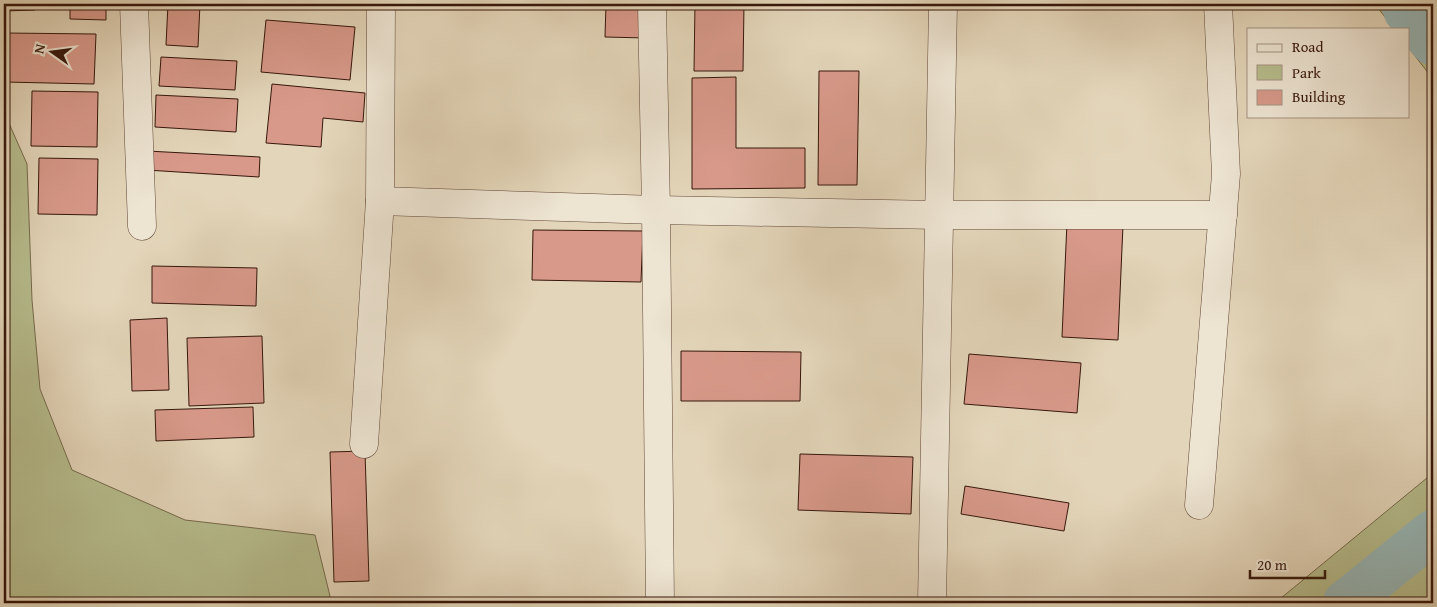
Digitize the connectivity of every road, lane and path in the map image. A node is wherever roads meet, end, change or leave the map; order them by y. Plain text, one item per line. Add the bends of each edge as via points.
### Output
1 (134, 4) edge
2 (381, 4) edge
3 (652, 4) edge
4 (943, 4) edge
5 (1218, 4) edge
6 (380, 201) junction
7 (656, 210) junction
8 (939, 215) junction
9 (1223, 215) junction
10 (142, 226) dead end
11 (364, 444) dead end
12 (1199, 505) dead end
13 (660, 603) edge
14 (932, 603) edge

1 - 10 street
2 - 6 street
3 - 7 street
4 - 8 street
5 - 9 street via 1226,174
6 - 7 street
6 - 11 street
7 - 8 street
7 - 13 street
8 - 9 street
8 - 14 street
9 - 12 street

